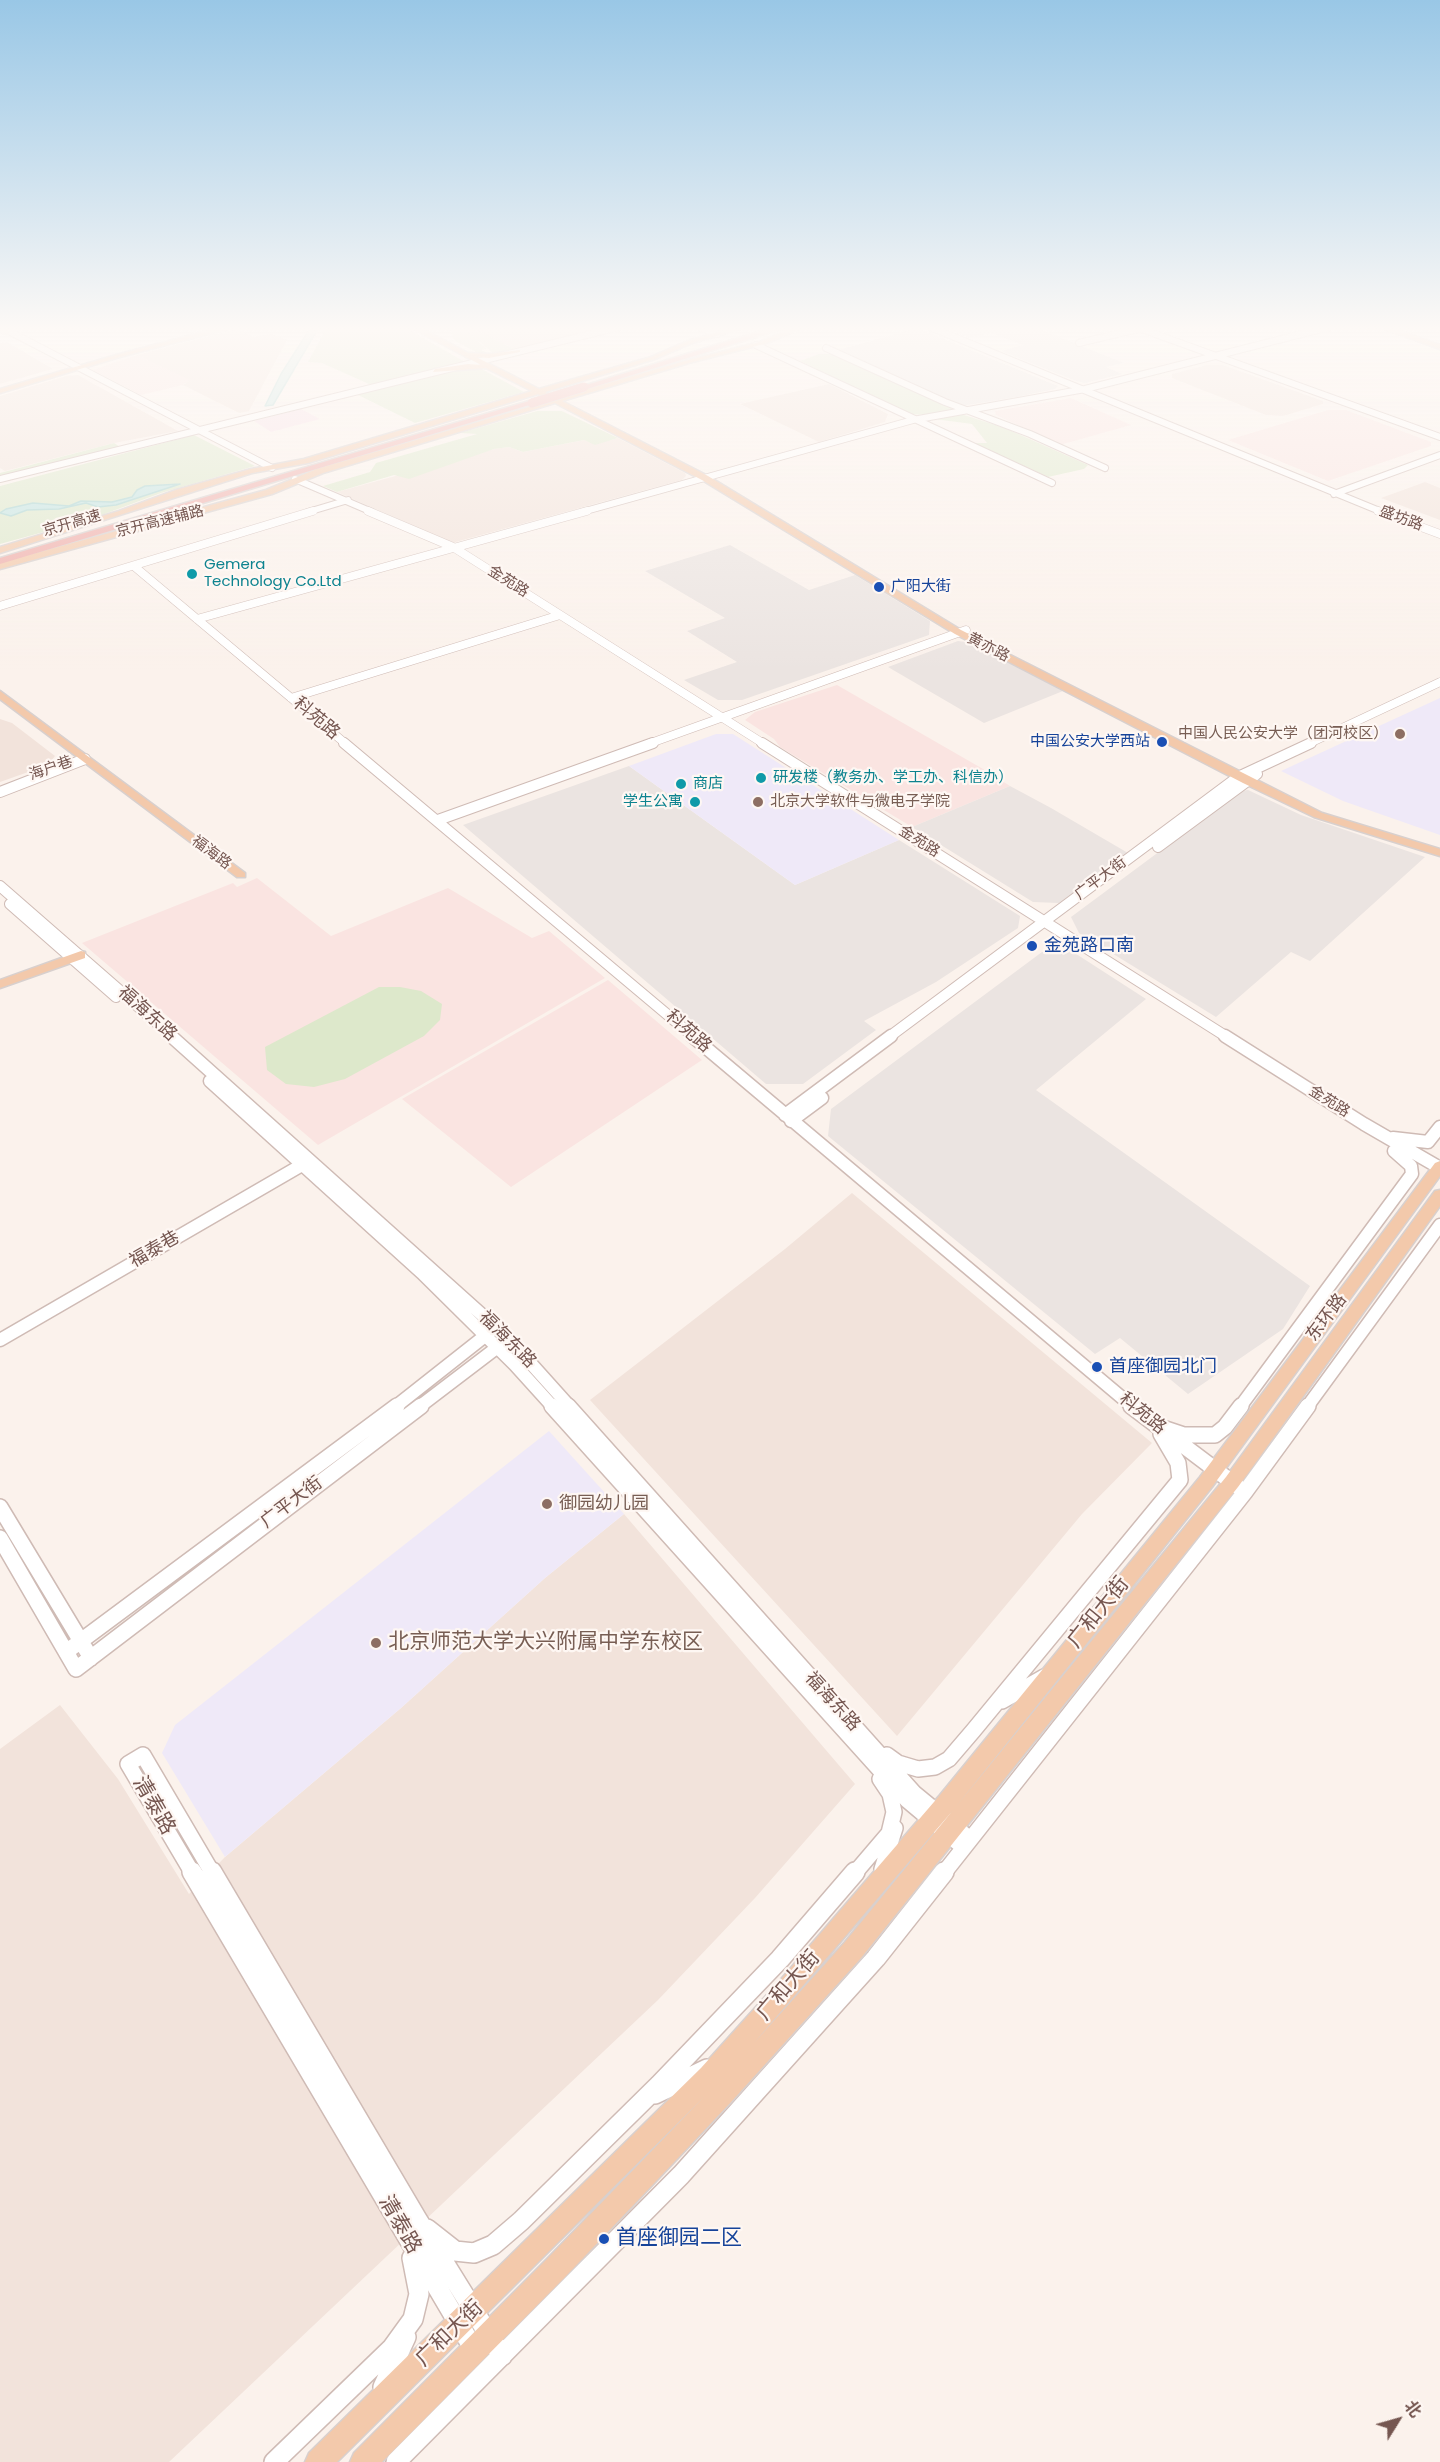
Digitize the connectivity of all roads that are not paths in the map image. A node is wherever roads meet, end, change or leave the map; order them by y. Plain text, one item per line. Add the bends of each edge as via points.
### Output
1 (149, 442) edge
2 (220, 442) edge
3 (370, 442) edge
4 (389, 442) edge
5 (420, 442) edge
6 (639, 442) edge
7 (834, 442) edge
8 (961, 442) edge
9 (1047, 442) edge
10 (1209, 442) edge
11 (1215, 442) edge
12 (1440, 457) edge
13 (272, 468) junction
14 (1105, 468) dead end
15 (708, 477) junction
16 (0, 479) edge
17 (295, 479) junction
18 (1313, 482) junction
19 (1052, 483) dead end
20 (1366, 485) junction
21 (1339, 494) junction
22 (348, 500) junction
23 (1381, 508) junction
24 (108, 527) junction
25 (1440, 532) edge
26 (453, 547) junction
27 (0, 549) edge
28 (0, 556) edge
29 (0, 561) edge
30 (0, 566) edge
31 (135, 567) junction
32 (0, 606) edge
33 (560, 615) junction
34 (197, 619) junction
35 (962, 631) junction
36 (1440, 682) edge
37 (1440, 689) edge
38 (0, 694) edge
39 (291, 698) junction
40 (0, 706) edge
41 (722, 717) junction
42 (78, 761) junction
43 (1246, 776) junction
44 (0, 789) edge
45 (438, 820) junction
46 (1440, 846) edge
47 (1440, 853) edge
48 (0, 886) edge
49 (0, 896) edge
50 (1048, 924) junction
51 (73, 954) junction
52 (0, 977) edge
53 (0, 984) edge
54 (788, 1118) junction
55 (1364, 1124) junction
56 (1440, 1126) edge
57 (1380, 1134) junction
58 (306, 1162) junction
59 (1440, 1167) edge
60 (1412, 1174) junction
61 (1440, 1195) edge
62 (1414, 1201) junction
63 (1440, 1225) edge
64 (1402, 1277) junction
65 (1370, 1294) junction
66 (1348, 1326) junction
67 (1297, 1327) junction
68 (490, 1332) junction
69 (0, 1340) edge
70 (503, 1343) junction
71 (1294, 1363) junction
72 (1339, 1364) junction
73 (1280, 1382) junction
74 (1243, 1401) junction
75 (1153, 1424) junction
76 (1180, 1480) junction
77 (1231, 1481) junction
78 (0, 1507) edge
79 (1179, 1515) junction
80 (0, 1538) edge
81 (81, 1641) junction
82 (66, 1652) junction
83 (91, 1658) junction
84 (1050, 1673) junction
85 (993, 1706) junction
86 (845, 1724) junction
87 (894, 1812) junction
88 (934, 1816) junction
89 (959, 1837) junction
90 (875, 1886) junction
91 (721, 2062) junction
92 (646, 2098) junction
93 (407, 2222) junction
94 (413, 2319) junction
95 (465, 2319) junction
96 (481, 2343) junction
97 (502, 2355) junction
98 (487, 2371) junction
99 (373, 2409) junction
100 (274, 2462) edge
101 (318, 2462) edge
102 (363, 2462) edge
103 (396, 2462) edge

1 - 16 street
2 - 13 street
3 - 13 main road, 京开高速辅路
4 - 24 highway, 京开高速
5 - 17 main road, 京开高速辅路
6 - 15 main road, 黄亦路
7 - 15 street
8 - 19 street
9 - 14 street
10 - 21 street, 盛坊路
11 - 18 street, 盛坊路
12 - 20 street
13 - 24 highway via 164,501
13 - 27 main road, 京开高速辅路 via 179,492
15 - 26 street
15 - 35 main road, 黄亦路
17 - 22 street, 金苑路
17 - 24 highway via 189,512
17 - 30 main road, 京开高速辅路 via 269,492 191,516
18 - 20 street via 1341,487
18 - 21 street, 盛坊路
20 - 21 street
20 - 23 street via 1358,496
21 - 23 street, 盛坊路
21 - 25 street, 盛坊路
22 - 26 street, 金苑路
22 - 31 street
23 - 25 street, 盛坊路
24 - 28 highway, 京开高速
24 - 29 highway, 京开高速
26 - 33 street, 金苑路
26 - 34 street
31 - 32 street
31 - 34 street, 科苑路
33 - 39 street
33 - 41 street, 金苑路
34 - 39 street, 科苑路
35 - 41 street
35 - 43 main road, 黄亦路
36 - 43 street, 广平大街
37 - 43 street, 广平大街
38 - 42 main road, 福海路
39 - 45 street, 科苑路
40 - 42 main road, 福海路
41 - 45 street
41 - 50 street, 金苑路
42 - 42 main road, 福海路 via 227,875 241,875
42 - 44 street, 海户巷
43 - 46 main road, 黄亦路 via 1331,813
43 - 47 main road, 黄亦路 via 1318,815
43 - 50 street, 广平大街
45 - 54 street, 科苑路
48 - 51 street, 福海东路
49 - 51 street, 福海东路
50 - 54 street, 广平大街
50 - 55 street, 金苑路
51 - 52 main road
51 - 53 main road
51 - 58 street, 福海东路
54 - 75 street, 科苑路
55 - 57 street, 金苑路
55 - 60 street via 1402,1155
56 - 57 street via 1428,1142
57 - 59 street, 金苑路
58 - 68 street, 福海东路
58 - 69 street, 福泰巷
59 - 62 main road, 东环路
60 - 62 street
60 - 67 street
61 - 65 main road, 东环路
62 - 71 main road, 东环路
63 - 64 street
64 - 65 street
64 - 72 street
65 - 66 main road, 东环路
66 - 72 street
66 - 77 main road, 东环路
67 - 71 street
67 - 74 street
68 - 70 street, 福海东路
68 - 81 street, 广平大街 via 345,1446
70 - 83 street, 广平大街
70 - 86 street, 福海东路
71 - 73 main road, 东环路
72 - 77 street
73 - 74 street
73 - 77 main road, 东环路
74 - 75 street via 1215,1435 1194,1437
75 - 76 street via 1178,1462
75 - 77 street, 科苑路
76 - 79 street
76 - 85 street
77 - 79 main road, 广和大街
77 - 89 main road, 广和大街
78 - 81 street
79 - 84 main road, 广和大街
80 - 82 street
81 - 82 street, 广平大街
81 - 83 street
82 - 83 street, 广平大街 via 76,1669
84 - 85 street
84 - 88 main road, 广和大街
85 - 86 street via 949,1759 935,1767 918,1769 898,1763
86 - 87 street via 890,1794
86 - 88 street, 福海东路 via 907,1800
87 - 90 street via 895,1831
87 - 92 street via 889,1833 859,1869 780,1959
88 - 89 street, 福海东路
88 - 90 main road, 广和大街
89 - 96 main road, 广和大街 via 724,2093
89 - 97 street via 876,1958 751,2100
90 - 91 main road, 广和大街
91 - 92 street
91 - 95 main road, 广和大街
92 - 93 street via 493,2245 474,2253 455,2251
93 - 93 street, 清泰路 via 142,1755 128,1764
93 - 94 street via 419,2294
93 - 95 street, 清泰路
94 - 99 street
94 - 100 street via 392,2348
95 - 96 street, 清泰路
95 - 99 main road, 广和大街
96 - 97 street, 清泰路
96 - 98 street, 清泰路
96 - 102 main road, 广和大街
97 - 98 street
98 - 103 street
99 - 101 main road, 广和大街

